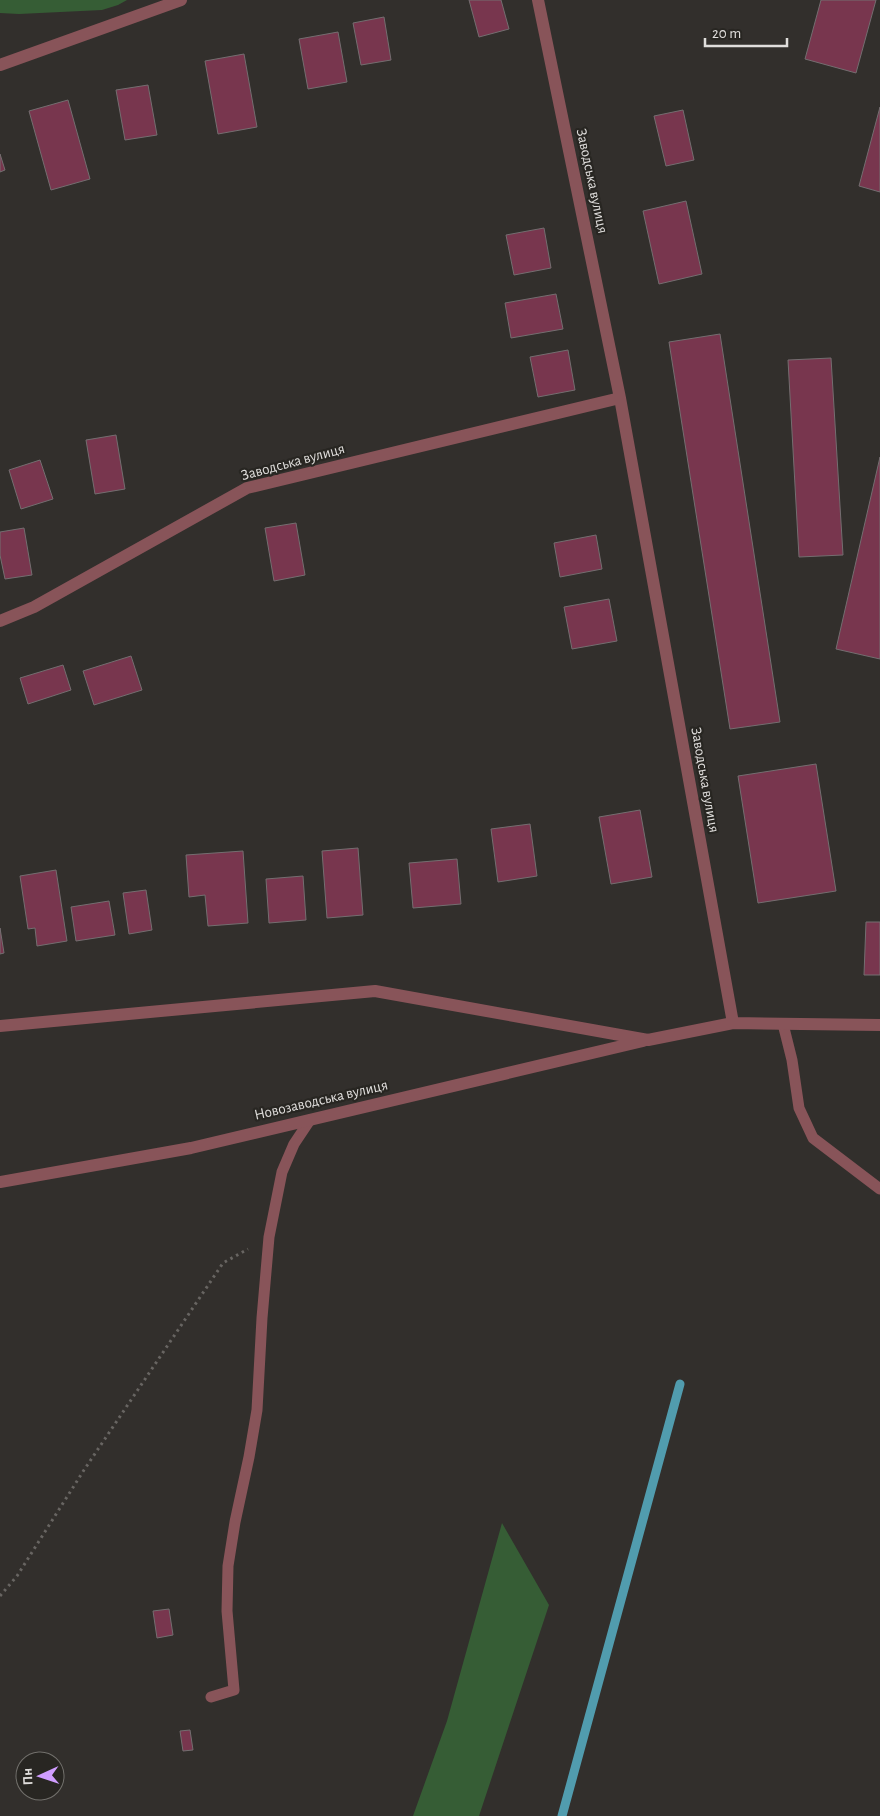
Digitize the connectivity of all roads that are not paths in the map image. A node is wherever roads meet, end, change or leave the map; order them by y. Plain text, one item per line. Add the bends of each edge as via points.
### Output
1 (181, 0) edge
2 (538, 0) edge
3 (0, 65) edge
4 (620, 398) junction
5 (0, 621) edge
6 (733, 1023) junction
7 (782, 1024) junction
8 (880, 1025) edge
9 (0, 1026) edge
10 (648, 1040) junction
11 (310, 1120) junction
12 (0, 1182) edge
13 (880, 1189) edge
14 (211, 1697) dead end

1 - 3 street
2 - 4 street, Заводська вулиця
4 - 5 street, Заводська вулиця via 247,488 34,606
4 - 6 street, Заводська вулиця
6 - 7 street
6 - 10 street, Новозаводська вулиця
7 - 8 street
7 - 13 lane via 792,1060 799,1108 813,1138
9 - 10 street, Новозаводська вулиця via 376,991
10 - 11 street, Новозаводська вулиця
11 - 12 street, Новозаводська вулиця via 191,1148
11 - 14 lane via 294,1144 282,1172 269,1237 257,1410 228,1566 227,1612 234,1690

